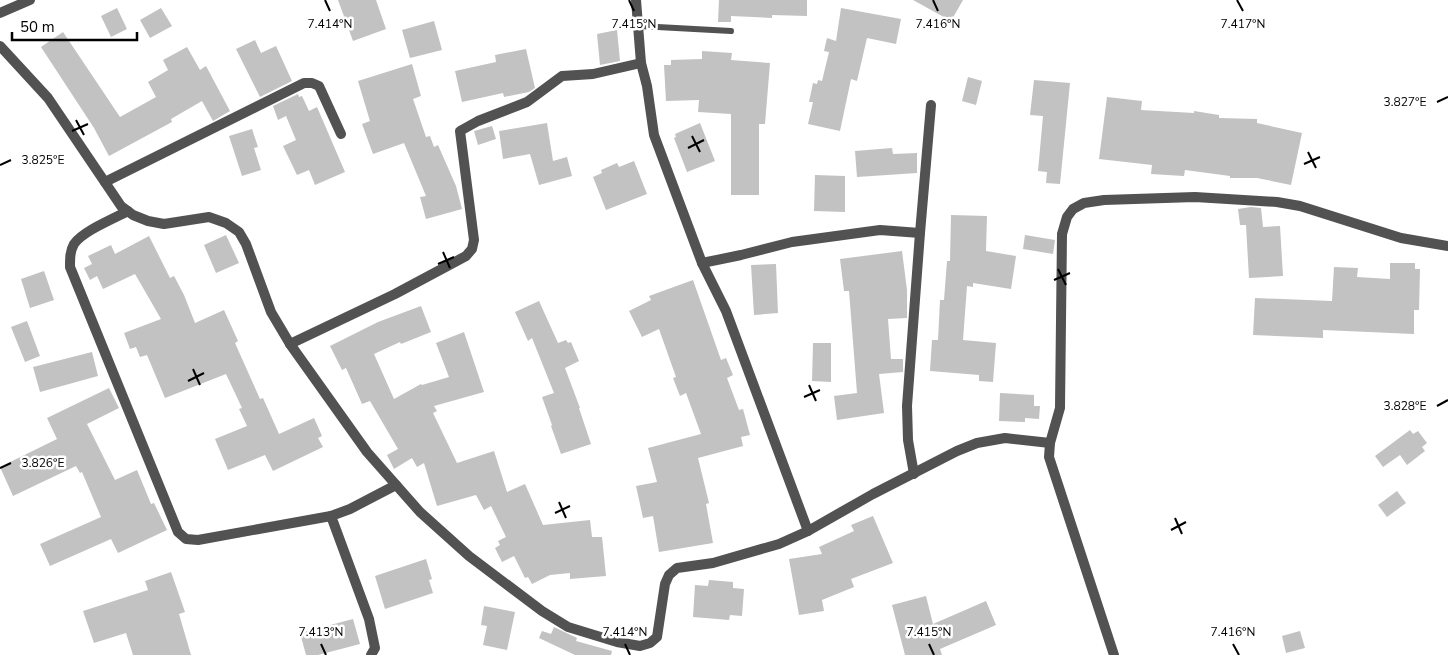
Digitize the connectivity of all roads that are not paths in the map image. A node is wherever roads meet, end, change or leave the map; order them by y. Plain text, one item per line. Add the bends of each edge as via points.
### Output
1 (30, 0) edge
2 (636, 0) edge
3 (0, 13) edge
4 (639, 26) junction
5 (731, 31) dead end
6 (0, 46) edge
7 (641, 63) junction
8 (931, 104) dead end
9 (341, 134) dead end
10 (105, 182) junction
11 (128, 211) junction
12 (920, 233) junction
13 (1448, 246) edge
14 (702, 263) junction
15 (290, 344) junction
16 (1050, 443) junction
17 (914, 474) junction
18 (396, 485) junction
19 (331, 516) junction
20 (808, 531) junction
21 (371, 655) edge
22 (1114, 655) edge

1 - 3 street
2 - 4 street
4 - 5 lane
4 - 7 street
6 - 10 street via 48,98
7 - 14 street via 654,135
7 - 15 street via 593,74 562,76 527,102 460,131 474,240 472,249 466,256 395,294
8 - 12 street
9 - 10 street via 319,86 304,83
10 - 11 street via 120,206
11 - 15 street via 148,221 164,224 210,217 239,232 271,312
11 - 19 street via 75,243 70,253 70,267 178,532 186,539 198,540
12 - 14 street via 880,230 792,242
12 - 17 street via 907,406
13 - 16 street via 1401,238 1300,206 1277,202 1195,197 1084,203 1067,217 1062,234 1060,408
14 - 20 street via 726,311
15 - 18 street via 367,452
16 - 17 street via 1005,438 977,443
16 - 22 street via 1049,457
17 - 20 street
18 - 19 street via 350,510
18 - 20 street via 420,512 470,556 542,611 568,627 640,646 650,644 657,637 665,584 677,568 713,563 779,544
19 - 21 street via 369,619 375,648

